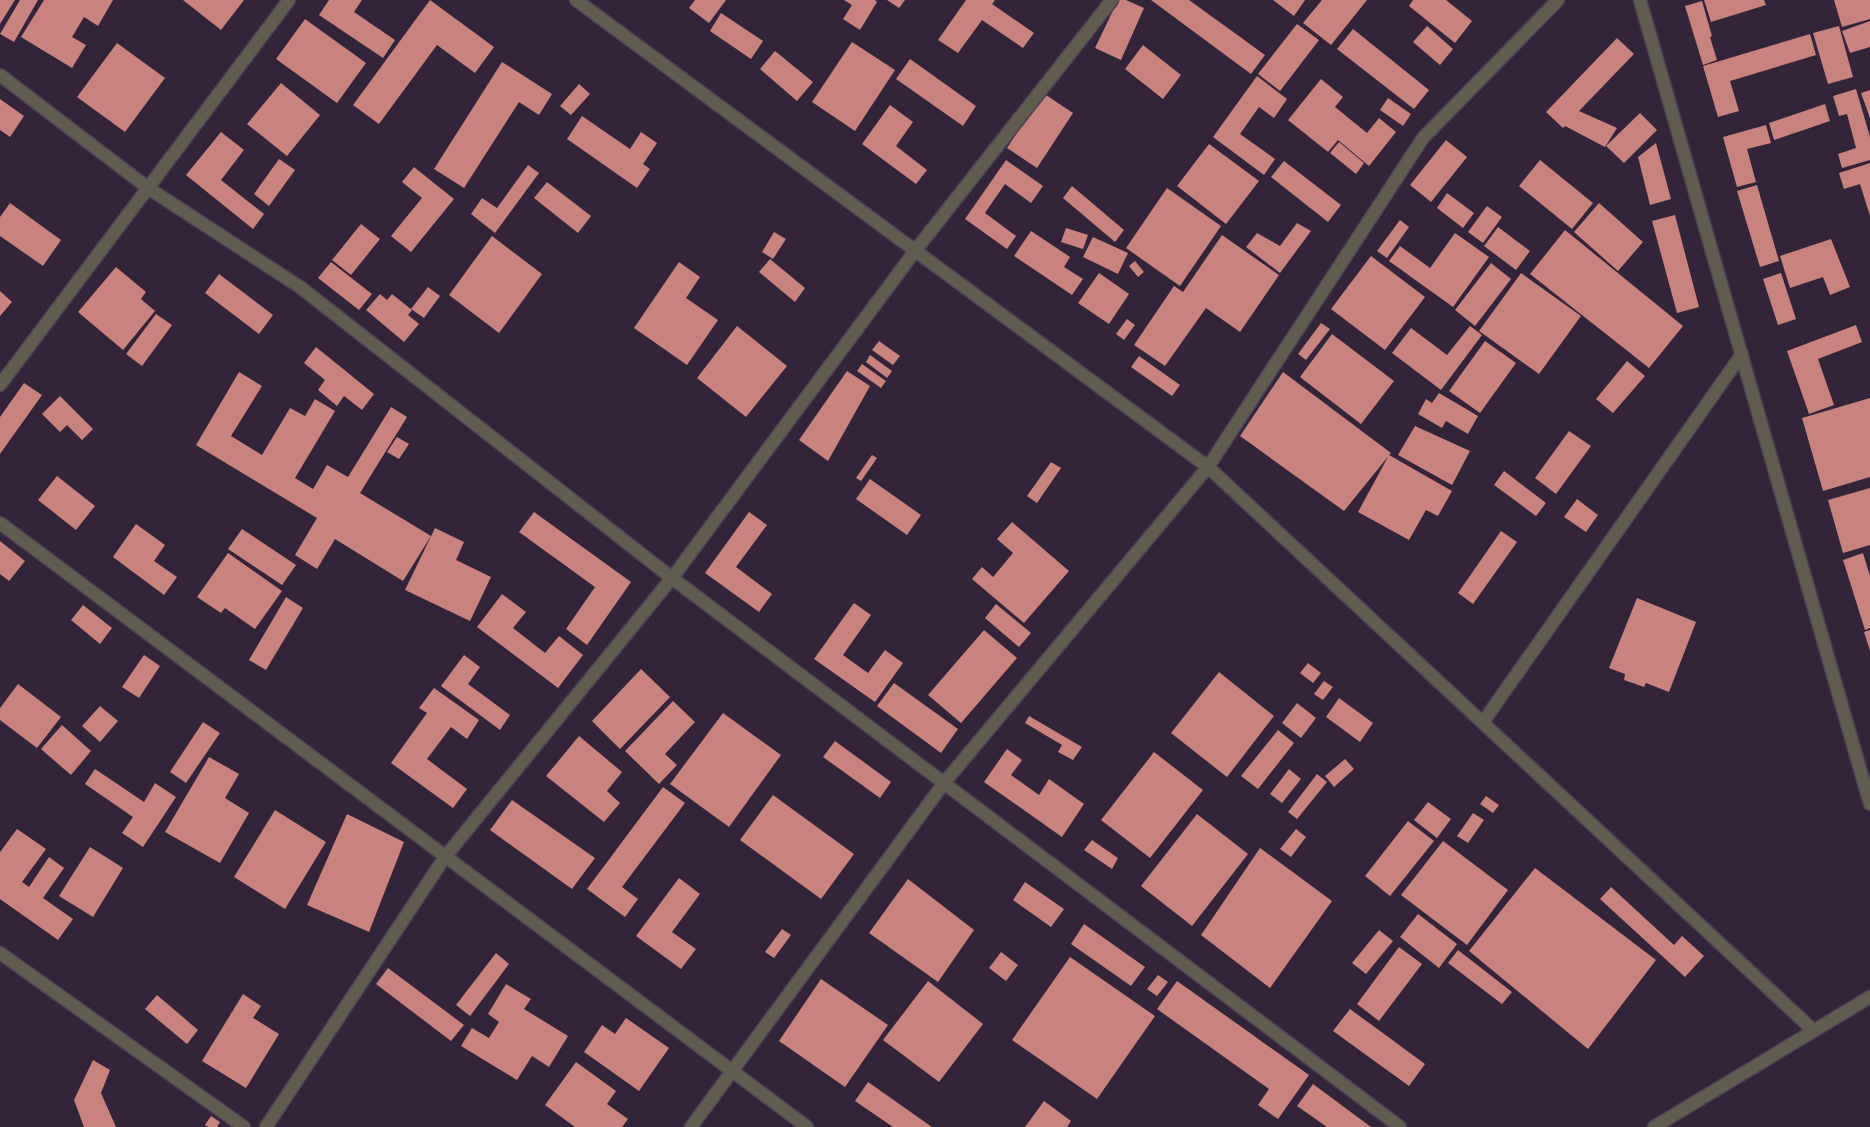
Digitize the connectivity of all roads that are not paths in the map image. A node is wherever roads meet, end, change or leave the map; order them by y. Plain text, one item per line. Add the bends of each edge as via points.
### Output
1 (289, 0) edge
2 (576, 0) edge
3 (1112, 0) edge
4 (1558, 0) edge
5 (1640, 0) edge
6 (0, 75) edge
7 (148, 188) junction
8 (915, 251) junction
9 (1742, 354) junction
10 (0, 385) edge
11 (1208, 467) junction
12 (0, 524) edge
13 (672, 578) junction
14 (1482, 722) junction
15 (944, 783) junction
16 (1870, 804) edge
17 (445, 857) junction
18 (0, 952) edge
19 (1870, 997) edge
20 (1814, 1031) junction
21 (732, 1070) junction
22 (244, 1127) edge
23 (266, 1127) edge
24 (691, 1127) edge
25 (807, 1127) edge
26 (1400, 1127) edge
27 (1654, 1127) edge

1 - 7 street
2 - 8 street
3 - 8 street
4 - 11 street via 1423,138
5 - 9 street
6 - 7 street
7 - 10 street
7 - 13 street via 300,287
8 - 11 street
8 - 13 street
9 - 14 street
9 - 16 street
11 - 14 street
11 - 15 street
12 - 17 street
13 - 15 street
13 - 17 street
14 - 20 street
15 - 21 street
15 - 26 street
17 - 21 street
17 - 23 street
18 - 22 street
19 - 20 street
20 - 27 street
21 - 24 street
21 - 25 street

